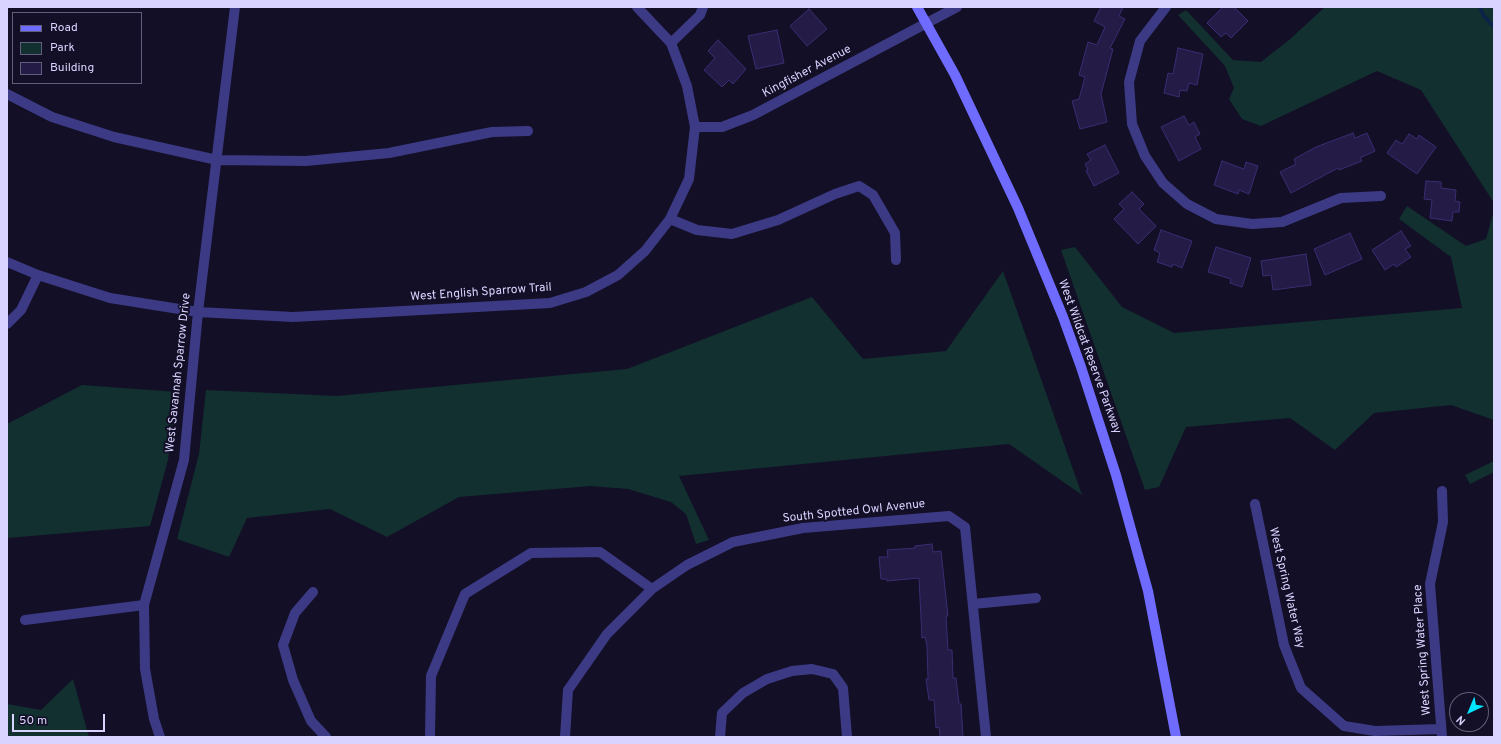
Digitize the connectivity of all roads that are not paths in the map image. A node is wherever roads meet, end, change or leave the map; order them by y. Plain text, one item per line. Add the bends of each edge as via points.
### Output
1 (235, 7) edge
2 (637, 7) edge
3 (703, 7) edge
4 (917, 7) edge
5 (957, 7) edge
6 (1166, 7) edge
7 (927, 24) junction
8 (670, 43) junction
9 (7, 94) edge
10 (695, 127) junction
11 (528, 131) dead end
12 (217, 160) junction
13 (1381, 196) dead end
14 (670, 219) junction
15 (896, 260) dead end
16 (7, 262) edge
17 (38, 275) junction
18 (198, 312) junction
19 (7, 324) edge
20 (1442, 491) dead end
21 (1255, 504) dead end
22 (652, 589) junction
23 (313, 592) dead end
24 (1036, 598) dead end
25 (973, 604) junction
26 (144, 605) junction
27 (25, 620) dead end
28 (1441, 733) edge
29 (160, 737) edge
30 (326, 737) edge
31 (430, 737) edge
32 (565, 737) edge
33 (720, 737) edge
34 (848, 737) edge
35 (986, 737) edge
36 (1176, 737) edge

1 - 12 street, West Savannah Sparrow Drive
2 - 8 street, West English Sparrow Trail
3 - 8 street via 700,15
4 - 7 main road, West Wildcat Reserve Parkway
5 - 7 street, Kingfisher Avenue
6 - 13 street via 1140,41 1129,82 1132,124 1145,156 1163,183 1187,204 1216,219 1252,224 1282,222 1341,198
7 - 10 street, Kingfisher Avenue via 753,115 722,127
7 - 36 main road, West Wildcat Reserve Parkway via 955,75 1018,208 1081,367 1116,475 1148,591
8 - 10 street, West English Sparrow Trail via 687,86
9 - 12 street via 52,117 114,138
10 - 14 street, West English Sparrow Trail via 689,179
11 - 12 street via 492,132 389,153 306,161
12 - 18 street, West Savannah Sparrow Drive
14 - 15 street via 697,230 732,234 778,220 859,186 873,195 895,233
14 - 18 street, West English Sparrow Trail via 645,251 618,276 586,292 550,303 293,317
16 - 17 street, West English Sparrow Trail
17 - 18 street, West English Sparrow Trail via 110,298
17 - 19 street via 20,310
18 - 26 street, West Savannah Sparrow Drive via 184,460
20 - 28 street, West Spring Water Place via 1443,522 1430,584
21 - 28 street, West Spring Water Way via 1284,646 1301,688 1344,726 1375,731
22 - 25 street, South Spotted Owl Avenue via 687,565 733,542 803,528 949,516 965,527
22 - 31 street via 600,552 531,553 465,594 431,676
22 - 32 street, South Spotted Owl Avenue via 607,634 568,690
23 - 30 street via 295,613 283,646 293,680 311,721
24 - 25 street
25 - 35 street, South Spotted Owl Avenue
26 - 27 street
26 - 29 street, West Savannah Sparrow Drive via 145,669
33 - 34 street via 722,713 743,693 767,679 792,671 812,669 833,674 843,688

